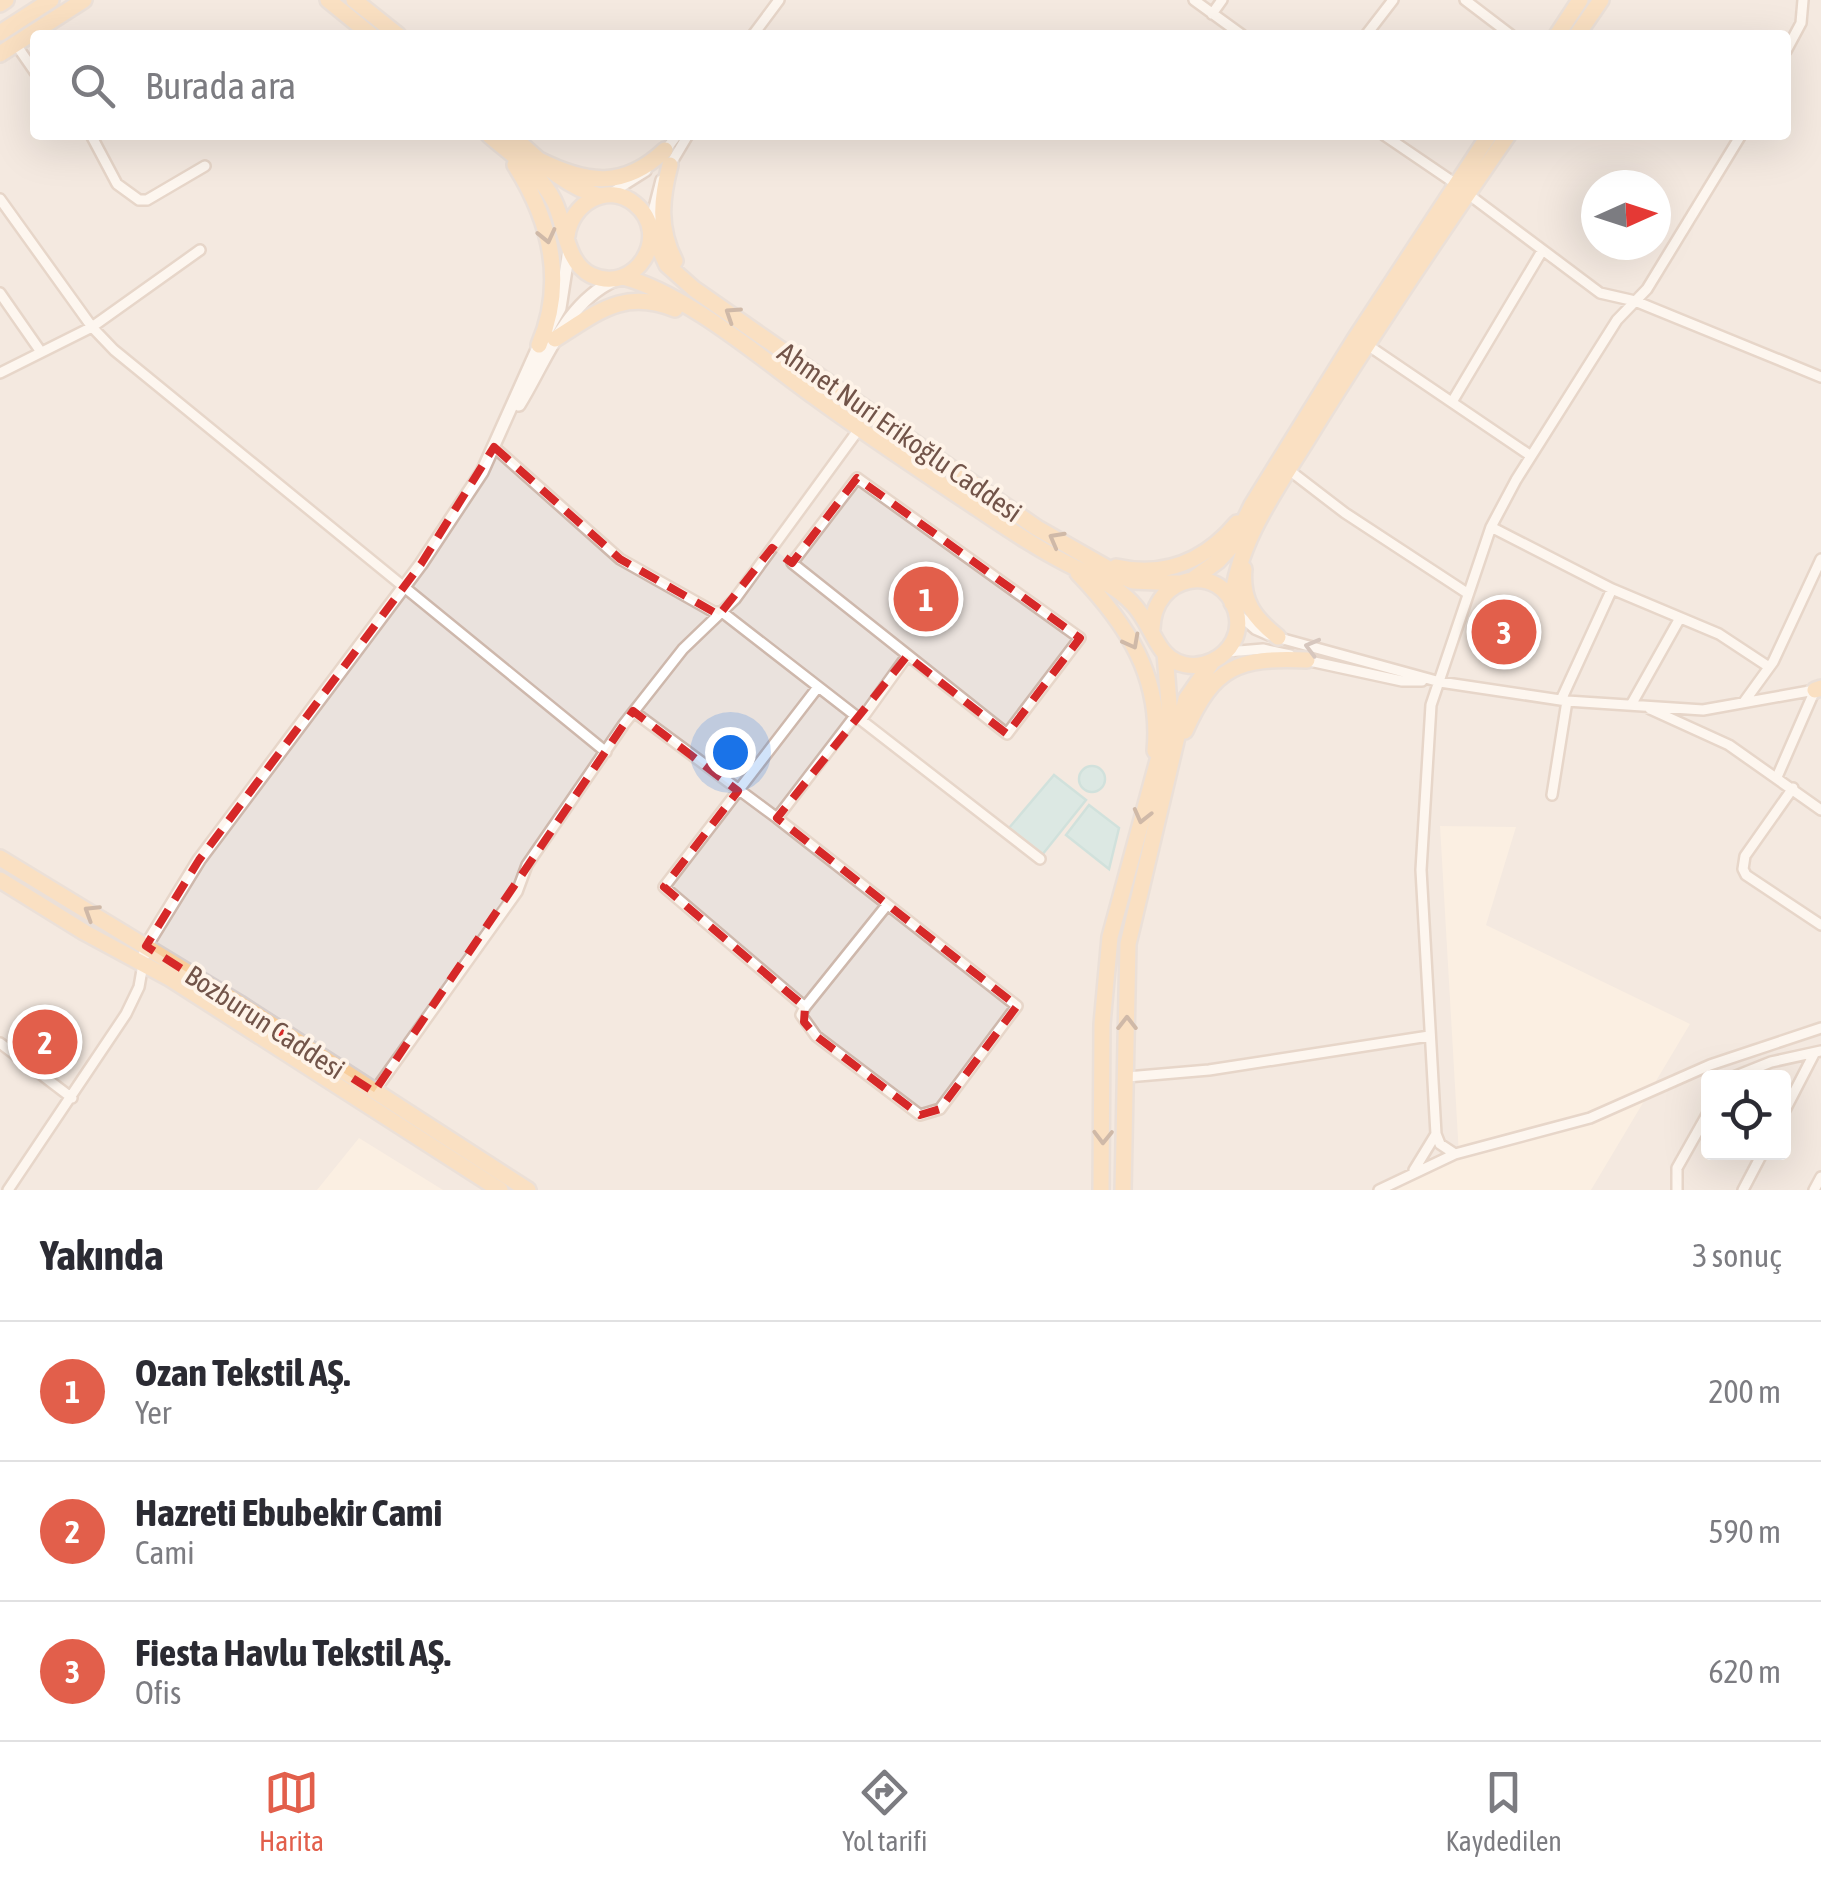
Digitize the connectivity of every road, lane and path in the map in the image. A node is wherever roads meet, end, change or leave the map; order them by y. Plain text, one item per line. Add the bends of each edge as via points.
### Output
1 (51, 0) edge
2 (84, 0) edge
3 (328, 0) edge
4 (354, 0) edge
5 (779, 0) edge
6 (1194, 0) edge
7 (1222, 0) edge
8 (1394, 0) edge
9 (1465, 0) edge
10 (1580, 0) edge
11 (1601, 0) edge
12 (1803, 0) edge
13 (1212, 14) junction
14 (40, 30) edge
15 (365, 30) edge
16 (392, 30) edge
17 (757, 30) edge
18 (1235, 30) edge
19 (1370, 30) edge
20 (1504, 30) edge
21 (1559, 30) edge
22 (1580, 30) edge
23 (0, 33) edge
24 (30, 37) edge
25 (1791, 42) edge
26 (17, 46) junction
27 (0, 54) edge
28 (30, 65) edge
29 (94, 140) edge
30 (676, 140) edge
31 (684, 140) edge
32 (1391, 140) edge
33 (1486, 140) edge
34 (1504, 140) edge
35 (1738, 140) edge
36 (508, 142) edge
37 (668, 158) junction
38 (540, 160) junction
39 (205, 166) dead end
40 (1462, 189) junction
41 (604, 195) junction
42 (0, 199) edge
43 (11, 216) junction
44 (0, 223) edge
45 (651, 230) junction
46 (568, 243) junction
47 (200, 250) dead end
48 (1542, 251) junction
49 (620, 278) junction
50 (694, 289) junction
51 (0, 292) edge
52 (1634, 301) junction
53 (715, 324) junction
54 (92, 327) junction
55 (556, 339) junction
56 (1366, 344) junction
57 (539, 345) junction
58 (40, 352) junction
59 (1, 372) edge
60 (1821, 377) edge
61 (1452, 402) junction
62 (859, 430) junction
63 (494, 448) junction
64 (1531, 456) junction
65 (1289, 470) junction
66 (1252, 504) junction
67 (1491, 527) junction
68 (1247, 545) junction
69 (772, 548) junction
70 (1821, 559) edge
71 (1096, 561) junction
72 (792, 563) junction
73 (1072, 566) junction
74 (1185, 582) junction
75 (404, 587) junction
76 (1612, 590) junction
77 (1467, 593) junction
78 (1234, 607) junction
79 (722, 612) junction
80 (1680, 618) junction
81 (1152, 630) junction
82 (1278, 637) junction
83 (1164, 653) junction
84 (907, 656) junction
85 (1219, 657) junction
86 (1306, 660) junction
87 (1769, 667) junction
88 (1440, 682) junction
89 (818, 687) junction
90 (1819, 690) edge
91 (1564, 701) junction
92 (1744, 702) junction
93 (1630, 705) junction
94 (1644, 706) junction
95 (634, 712) junction
96 (858, 718) junction
97 (606, 752) junction
98 (1176, 752) junction
99 (1777, 777) junction
100 (1152, 779) junction
101 (1793, 788) junction
102 (738, 791) junction
103 (1552, 795) dead end
104 (1821, 810) edge
105 (776, 818) junction
106 (0, 858) edge
107 (1040, 859) dead end
108 (0, 880) edge
109 (887, 904) junction
110 (1821, 925) edge
111 (146, 946) junction
112 (143, 964) junction
113 (805, 1006) junction
114 (1821, 1028) edge
115 (1429, 1036) junction
116 (0, 1043) edge
117 (1818, 1052) edge
118 (1751, 1070) edge
119 (1127, 1077) junction
120 (374, 1092) junction
121 (72, 1098) junction
122 (1791, 1100) edge
123 (1701, 1126) edge
124 (1436, 1134) junction
125 (1455, 1154) junction
126 (1758, 1160) edge
127 (1412, 1174) junction
128 (1821, 1177) edge
129 (8, 1190) edge
130 (500, 1190) edge
131 (528, 1190) edge
132 (1101, 1190) edge
133 (1123, 1190) edge
134 (1380, 1190) edge
135 (1677, 1190) edge
136 (1743, 1190) edge
137 (1814, 1190) edge

1 - 23 main road
2 - 14 main road
3 - 15 main road
4 - 16 main road
5 - 17 street
6 - 13 street
7 - 13 street
8 - 19 street
9 - 20 street
10 - 21 main road
11 - 22 main road
12 - 25 street
13 - 18 street
24 - 26 main road
26 - 27 main road
26 - 28 street
29 - 39 street via 117,184 138,200
30 - 37 street
31 - 37 street
32 - 40 street
33 - 40 main road
34 - 40 main road
35 - 52 street
36 - 38 main road
36 - 46 main road via 547,189
36 -> 57 main road via 549,239 551,302
37 - 38 main road via 613,178 572,175
37 - 41 street
37 - 45 street
37 - 50 main road via 663,229
38 - 41 main road via 574,187
40 - 48 street
40 - 56 main road
40 - 66 main road
41 - 45 main road via 630,200
41 - 46 main road via 577,210
42 - 43 street
43 - 44 street
43 - 54 street
45 - 49 main road via 645,260
45 - 50 main road, Ahmet Nuri Erikoğlu Caddesi via 667,265
46 - 49 main road via 582,270
46 - 57 street via 560,308
47 - 54 street
48 - 52 street via 1600,293
48 - 61 street
49 - 53 main road, Ahmet Nuri Erikoğlu Caddesi via 651,287
49 - 55 street via 583,301
71 -> 50 main road, Ahmet Nuri Erikoğlu Caddesi via 1037,528
51 - 58 street
52 - 60 street
52 - 64 street
53 - 55 main road via 628,300
53 - 62 main road, Ahmet Nuri Erikoğlu Caddesi
54 - 58 street
54 - 75 street
55 - 63 street
56 - 61 street
56 - 65 main road
57 - 63 street
58 - 59 street
61 - 64 street
62 - 69 street
62 - 73 main road, Ahmet Nuri Erikoğlu Caddesi
63 - 75 street
63 - 79 street via 620,559
64 - 67 street
65 - 68 main road
65 - 77 street
66 - 71 main road via 1219,544 1174,567 1145,571
66 - 74 main road via 1232,546
67 - 76 street
67 - 77 street
68 - 78 main road via 1236,572
68 - 82 main road via 1247,603
69 - 72 street
69 - 79 street
70 - 87 street
71 - 74 main road, Ahmet Nuri Erikoğlu Caddesi via 1134,581
72 - 84 street
72 - 84 street via 857,478 1080,638 1007,734
73 - 81 main road, Ahmet Nuri Erikoğlu Caddesi via 1116,588
73 -> 100 main road via 1115,613 1142,660 1156,718
74 - 78 main road via 1219,587
74 - 81 main road via 1157,602
75 - 97 street
75 - 111 street via 199,860
76 - 80 street
76 - 91 street
77 - 88 street
78 - 82 street via 1255,629
78 - 85 main road via 1235,637
79 - 89 street
79 - 95 street
80 - 87 street
80 - 93 street
81 - 83 main road
88 -> 82 street
83 - 85 main road via 1191,666
83 - 100 main road via 1170,716
84 - 96 street
85 - 86 street via 1263,648
85 - 98 main road via 1186,699
86 - 88 street via 1402,681
86 - 98 main road via 1246,662 1224,673 1200,699
87 - 92 street
88 - 91 street
88 - 115 street via 1431,704 1422,870
89 - 96 street
89 - 102 street
90 - 92 street
90 - 99 street
91 - 93 street
91 - 103 street
92 - 94 street via 1702,710
93 - 94 street
94 - 99 street via 1729,745
95 - 97 street
95 - 102 street
96 - 105 street
96 - 107 street
97 - 120 street via 533,856 517,892
119 -> 98 main road via 1128,944
99 - 101 street
100 -> 132 main road via 1110,937
101 - 104 street
101 - 110 street via 1743,869
102 - 105 street
102 - 113 street via 664,887
105 - 109 street
111 -> 106 main road, Bozburun Caddesi
108 - 112 main road, Bozburun Caddesi
109 - 113 street
109 - 113 street via 1018,1006 940,1110 920,1114 816,1036 801,1015
111 - 112 street
111 - 120 main road, Bozburun Caddesi
112 - 121 street via 126,1014
112 - 130 main road, Bozburun Caddesi
114 - 125 street via 1726,1058 1590,1118
115 - 119 street
115 - 124 street
116 - 121 street
117 - 118 street
117 - 122 street
119 - 133 main road
120 - 131 main road, Bozburun Caddesi
121 - 129 street
123 - 135 street via 1678,1168
124 - 125 street
124 - 127 street
125 - 127 street
126 - 136 street
127 - 134 street
128 - 137 street

